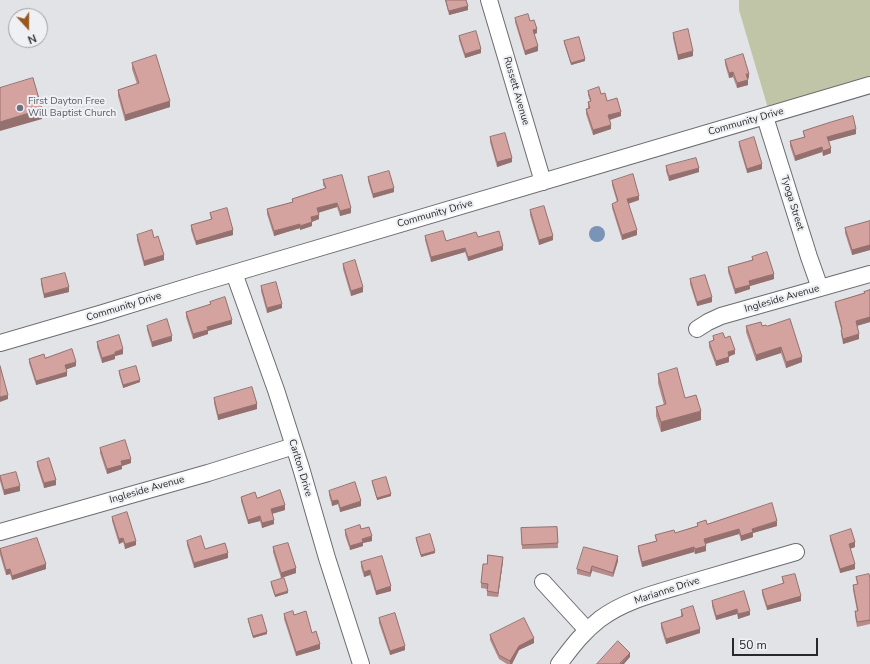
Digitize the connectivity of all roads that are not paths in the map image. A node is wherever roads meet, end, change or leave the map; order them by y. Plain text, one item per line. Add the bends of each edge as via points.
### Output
1 (489, 0) edge
2 (870, 85) edge
3 (765, 117) junction
4 (543, 182) junction
5 (234, 273) junction
6 (870, 274) edge
7 (820, 288) junction
8 (697, 329) dead end
9 (0, 343) edge
10 (294, 446) junction
11 (0, 532) edge
12 (796, 552) dead end
13 (543, 582) dead end
14 (587, 630) junction
15 (361, 664) edge
16 (558, 664) edge

1 - 4 street, Russett Avenue
2 - 3 street, Community Drive
3 - 4 street, Community Drive
3 - 7 street, Tyoga Street
4 - 5 street, Community Drive
5 - 9 street, Community Drive
5 - 10 street, Carlton Drive
6 - 7 street, Ingleside Avenue
7 - 8 street, Ingleside Avenue via 721,316
10 - 11 street, Ingleside Avenue
10 - 15 street, Carlton Drive
12 - 14 street, Marianne Drive via 639,599 617,609
13 - 14 street
14 - 16 street, Marianne Drive

